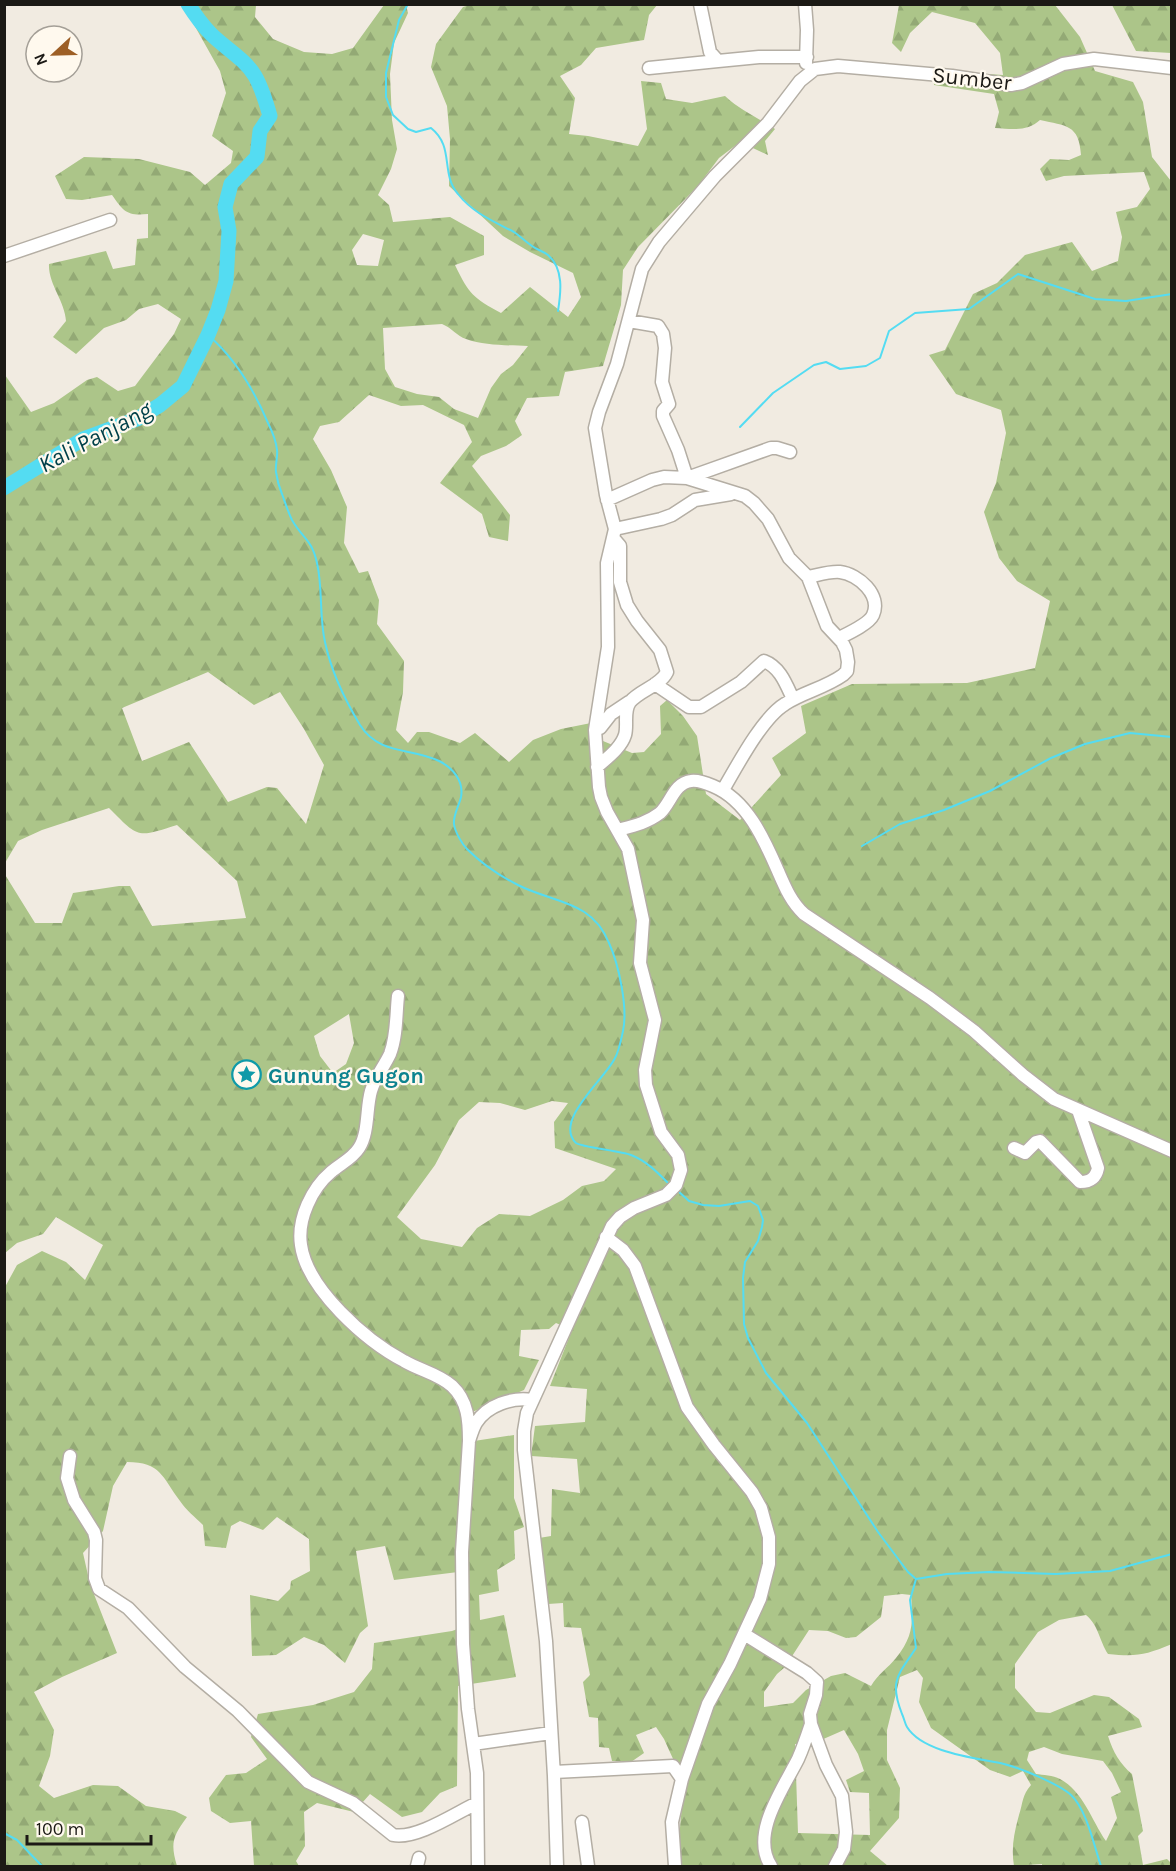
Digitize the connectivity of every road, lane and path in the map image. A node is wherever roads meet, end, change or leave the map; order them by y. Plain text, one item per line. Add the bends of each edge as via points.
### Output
1 (700, 4) edge
2 (805, 4) edge
3 (807, 57) junction
4 (718, 61) junction
5 (649, 68) dead end
6 (1172, 68) edge
7 (805, 76) junction
8 (110, 220) dead end
9 (4, 256) edge
10 (629, 321) junction
11 (790, 452) dead end
12 (687, 478) junction
13 (735, 493) junction
14 (607, 500) junction
15 (615, 534) junction
16 (808, 577) junction
17 (839, 638) junction
18 (655, 684) junction
19 (793, 699) junction
20 (629, 702) junction
21 (595, 730) junction
22 (597, 767) junction
23 (723, 790) junction
24 (618, 830) junction
25 (398, 996) dead end
26 (1078, 1110) junction
27 (1014, 1148) dead end
28 (1172, 1151) edge
29 (606, 1237) junction
30 (532, 1400) junction
31 (469, 1441) junction
32 (70, 1456) dead end
33 (744, 1634) junction
34 (811, 1724) junction
35 (552, 1733) junction
36 (473, 1744) junction
37 (554, 1772) junction
38 (682, 1779) junction
39 (477, 1803) junction
40 (582, 1822) dead end
41 (478, 1866) edge
42 (557, 1866) edge
43 (588, 1866) edge
44 (675, 1866) edge
45 (771, 1866) edge
46 (835, 1866) edge

1 - 4 street via 710,52
2 - 3 street
3 - 4 street
3 - 7 street
4 - 5 street
6 - 7 street, Sumber via 1088,59 1063,63 1011,85 838,66 822,67
7 - 10 street via 768,123 715,176 654,249 639,278
8 - 9 street
10 - 12 street via 658,326 663,334 662,382 669,404 663,416
10 - 14 street via 595,428
11 - 12 street via 771,448
12 - 13 street
12 - 14 street via 652,480
13 - 15 street via 695,500 672,515
13 - 16 street via 762,510 789,558
14 - 15 street
15 - 18 street via 627,604 659,649 665,666 666,674
15 - 21 street via 607,563 608,647
16 - 17 street via 827,626
16 - 17 street via 843,573 862,582 870,593 874,608 871,618
17 - 19 street via 846,650 847,671
18 - 19 street via 689,707 701,707 741,682 764,661 777,670
18 - 20 street
19 - 23 street via 771,716
20 - 21 street
20 - 22 street via 623,740
21 - 22 street
22 - 24 street via 604,805
23 - 24 street via 690,781 676,790 653,818
23 - 26 street via 738,802 758,831 799,909 930,998 1047,1094
24 - 29 street via 628,849 640,902 640,963 655,1020 645,1081 663,1137 679,1159 681,1173 674,1188 624,1214
25 - 31 street via 390,1054 371,1090 360,1147 318,1185 303,1220 301,1248 312,1274 345,1318 387,1352 453,1387 467,1411
26 - 27 street via 1098,1168 1091,1180 1080,1182 1041,1141 1025,1153
26 - 28 street
29 - 30 street
29 - 33 street via 626,1254 639,1275 687,1407 761,1508 770,1537 769,1564 760,1599
30 - 31 street via 508,1401 484,1413
30 - 35 street via 524,1431 524,1450 546,1641
31 - 36 street via 462,1552 463,1633
32 - 39 street via 67,1478 74,1500 94,1532 95,1578 99,1589 128,1608 308,1782 353,1803 399,1836 420,1831
33 - 34 street via 815,1678 818,1685
33 - 38 street via 708,1704
34 - 45 street via 767,1819 764,1856
34 - 46 street via 842,1796 846,1841
35 - 36 street
35 - 37 street
36 - 39 street
37 - 38 street via 673,1766
37 - 42 street
38 - 44 street via 672,1822
39 - 41 street
40 - 43 street

